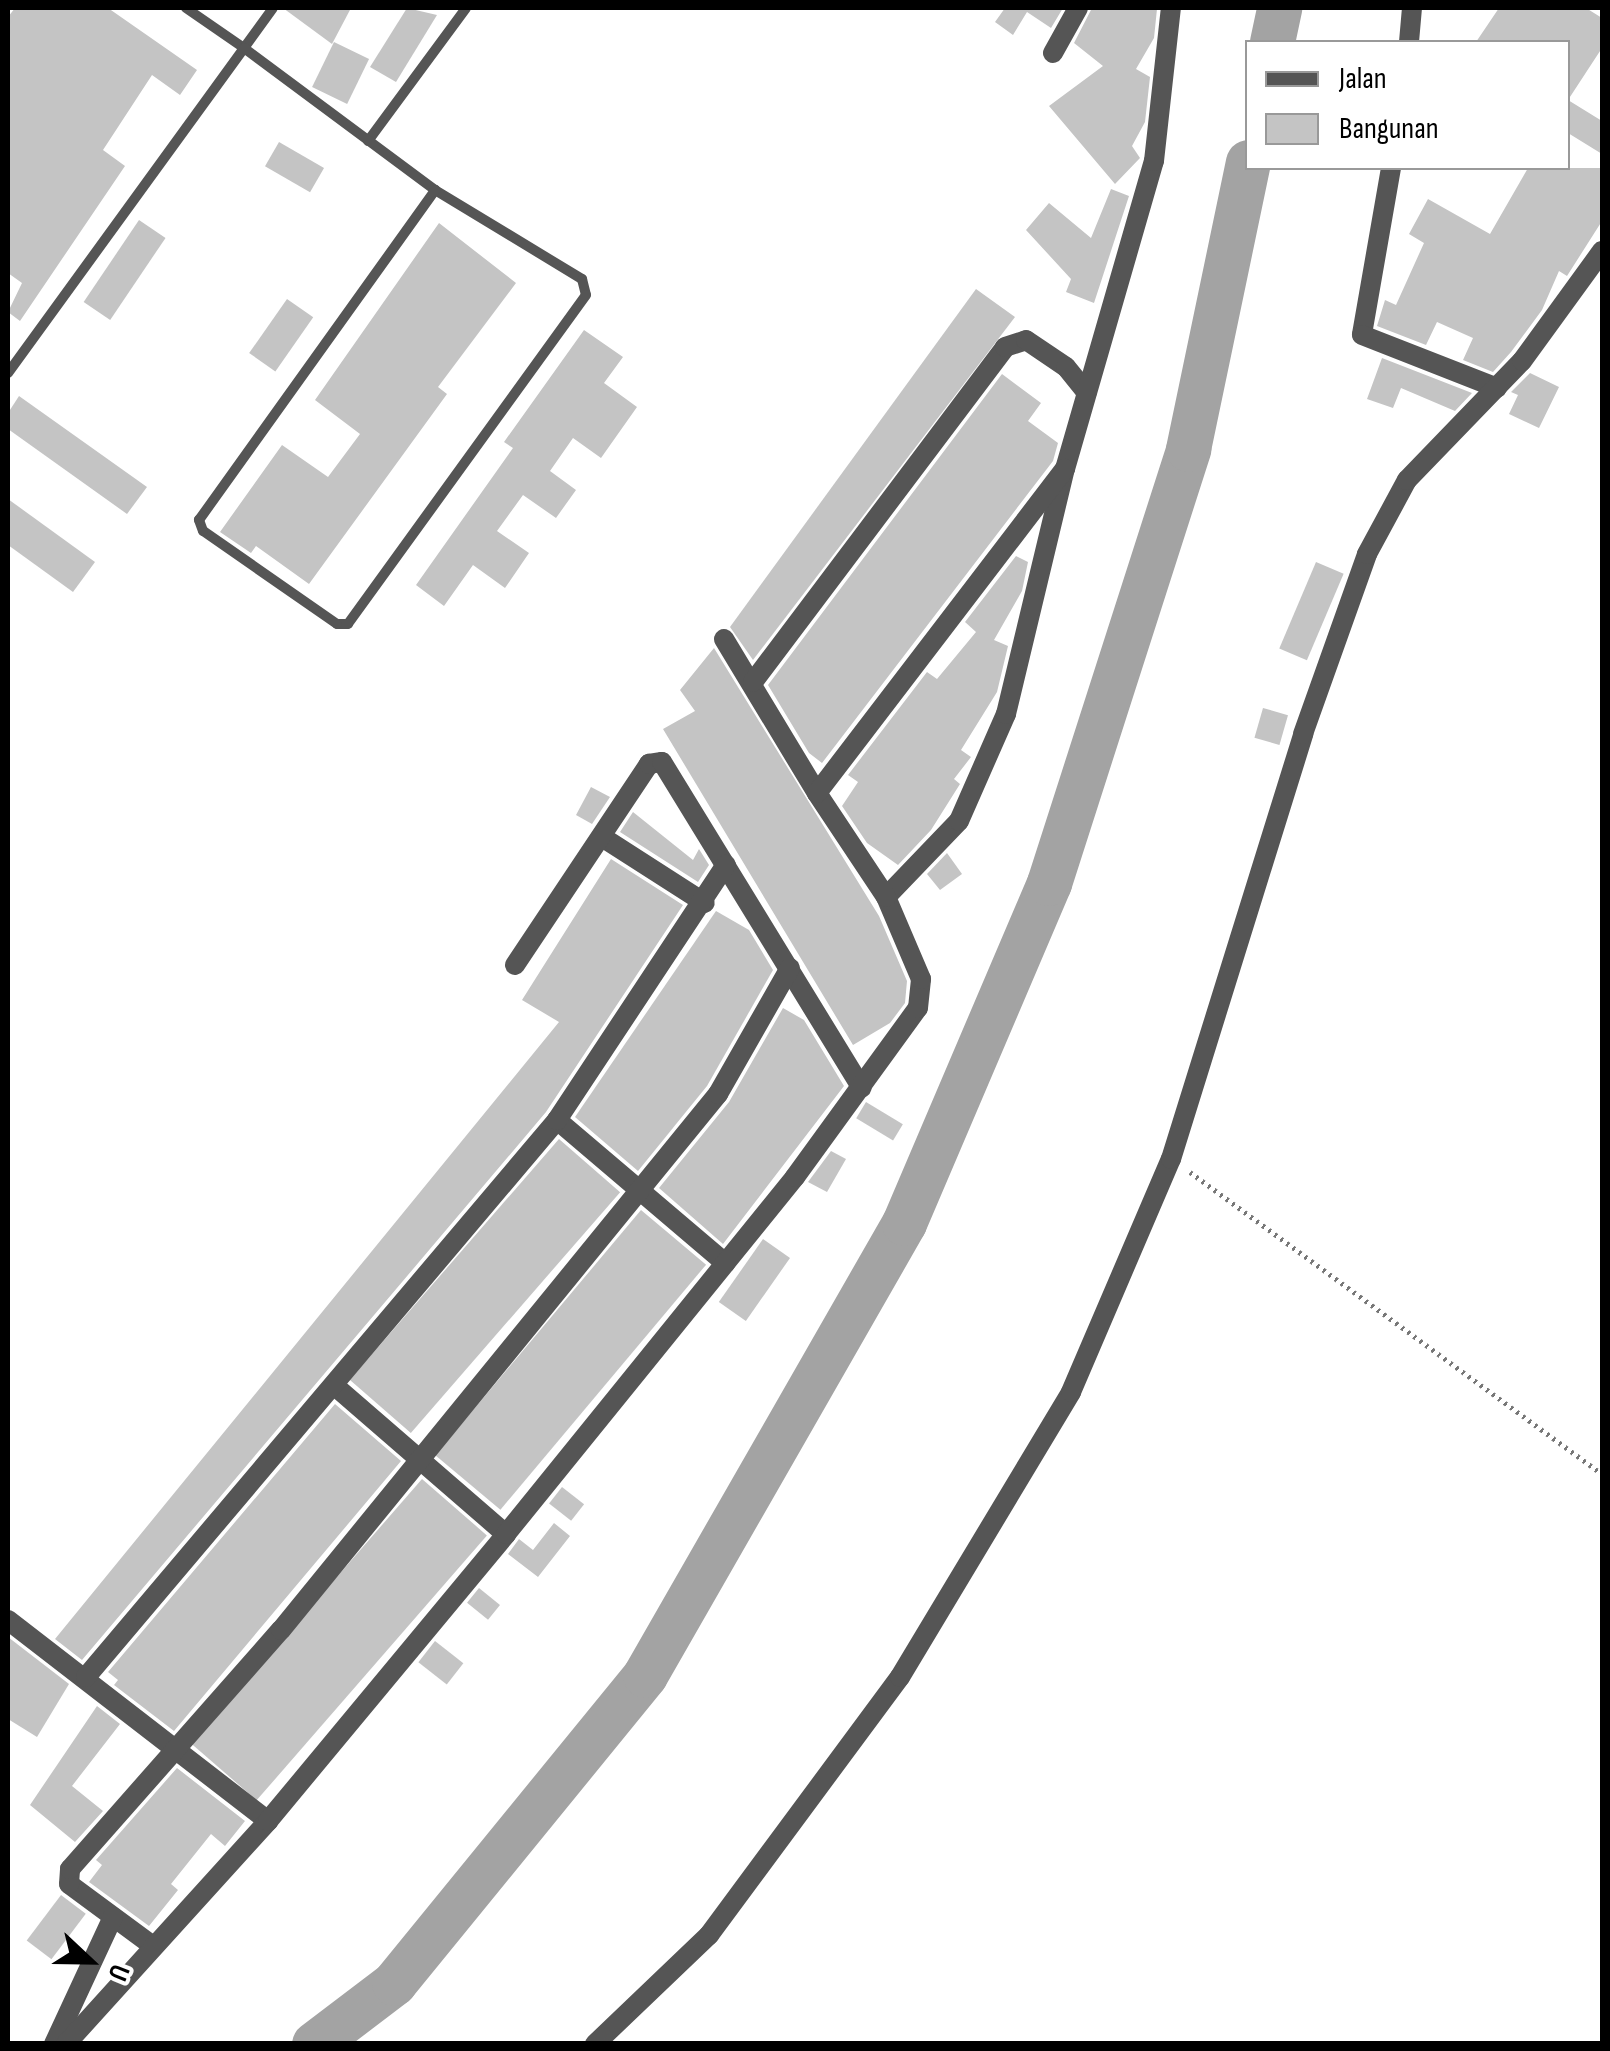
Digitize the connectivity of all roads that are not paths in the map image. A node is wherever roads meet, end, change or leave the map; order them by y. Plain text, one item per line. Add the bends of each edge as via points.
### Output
1 (186, 8) edge
2 (273, 8) edge
3 (466, 8) edge
4 (1078, 8) edge
5 (1172, 8) edge
6 (1412, 8) edge
7 (1409, 40) edge
8 (244, 48) junction
9 (1053, 53) dead end
10 (368, 141) junction
11 (1390, 170) edge
12 (435, 190) junction
13 (1602, 252) edge
14 (8, 372) edge
15 (1496, 388) junction
16 (1087, 393) junction
17 (1066, 468) junction
18 (724, 639) dead end
19 (753, 682) junction
20 (817, 793) junction
21 (602, 838) junction
22 (726, 865) junction
23 (886, 897) junction
24 (705, 903) junction
25 (516, 965) dead end
26 (790, 968) junction
27 (862, 1088) junction
28 (557, 1120) junction
29 (640, 1190) junction
30 (724, 1263) junction
31 (336, 1388) junction
32 (421, 1460) junction
33 (506, 1534) junction
34 (8, 1620) edge
35 (86, 1677) junction
36 (172, 1746) junction
37 (268, 1821) junction
38 (113, 1917) junction
39 (153, 1946) junction
40 (54, 2044) edge
41 (66, 2044) edge
42 (595, 2044) edge

1 - 8 lane
2 - 8 lane
3 - 10 lane
4 - 9 street
5 - 16 street via 1154,161
6 - 7 street
8 - 10 lane
8 - 14 lane
10 - 12 lane
11 - 15 street via 1362,336
12 - 12 lane via 199,520 203,531 342,626 586,295 582,279
13 - 15 street
15 - 42 street via 1406,480 1367,554 1302,734 1171,1159 1071,1392 900,1677 709,1935
16 - 17 street
16 - 19 street via 1066,367 1026,340 1005,348
17 - 20 street
17 - 23 street via 1006,714 980,777 959,821
18 - 19 street
19 - 20 street
20 - 23 street
21 - 22 street via 649,764 662,762
21 - 24 street
21 - 25 street
22 - 24 street
22 - 26 street
23 - 27 street via 922,980 918,1008
24 - 28 street
26 - 27 street
26 - 29 street via 718,1094
27 - 30 street
28 - 29 street
28 - 31 street
29 - 30 street
29 - 32 street
30 - 33 street
31 - 32 street
31 - 35 street
32 - 33 street
32 - 36 street via 281,1630
33 - 37 street
34 - 35 street
35 - 36 street
36 - 37 street
36 - 38 street via 67,1877
37 - 39 street
38 - 39 street
38 - 40 street
39 - 41 street

